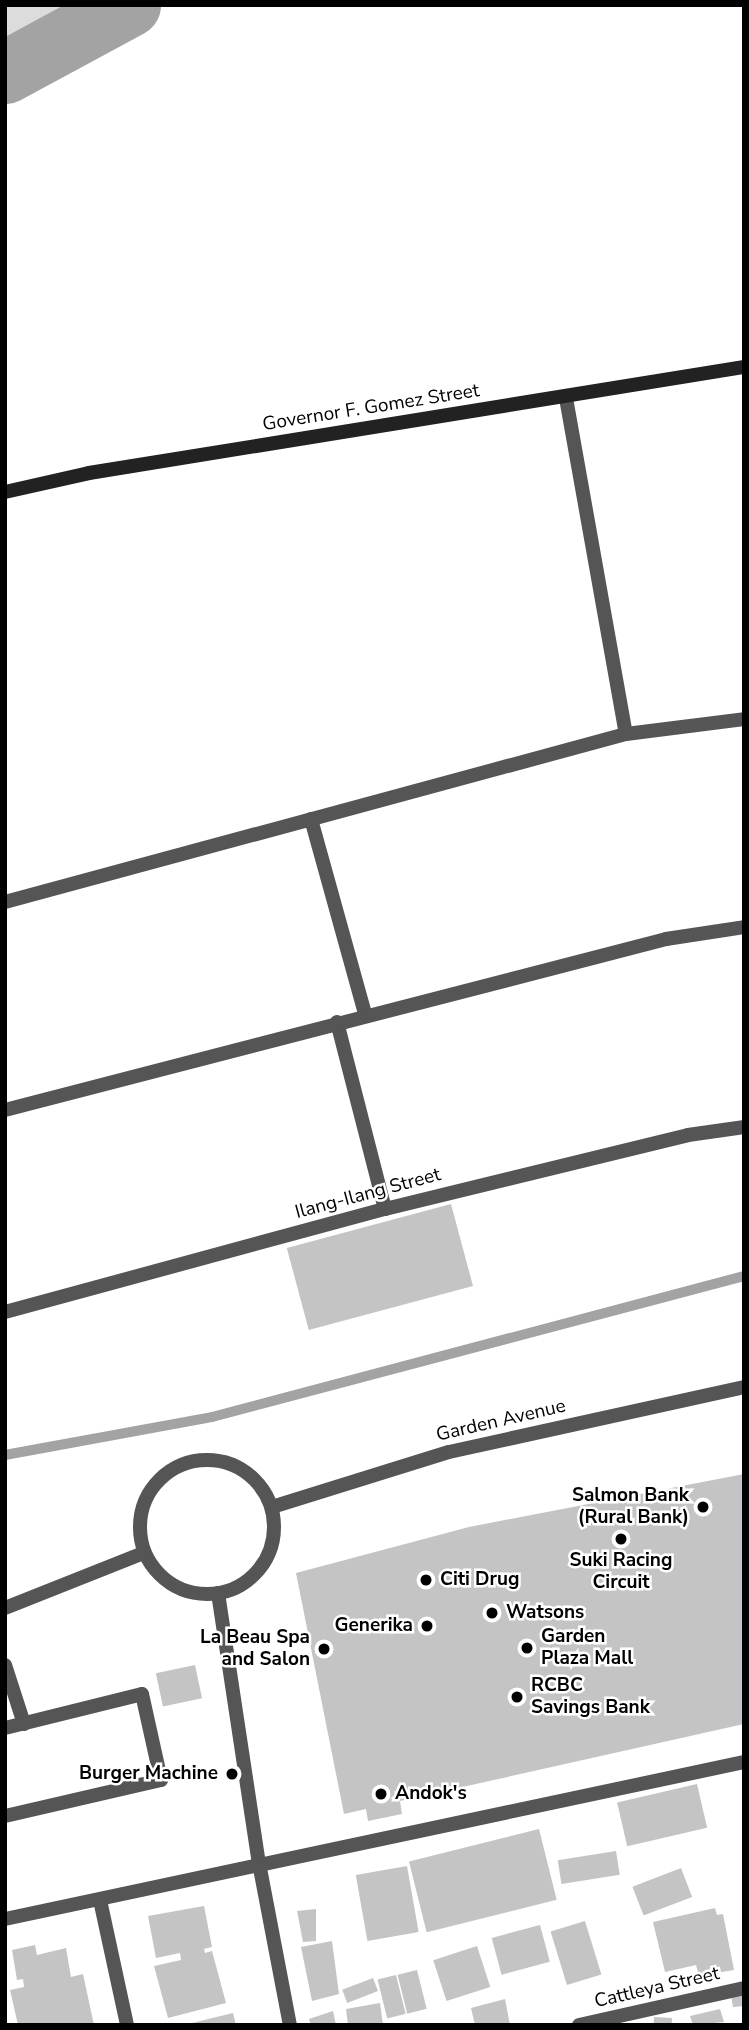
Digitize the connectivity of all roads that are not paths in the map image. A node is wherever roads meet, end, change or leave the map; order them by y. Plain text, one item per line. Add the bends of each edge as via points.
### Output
1 (744, 367) edge
2 (566, 398) junction
3 (5, 492) edge
4 (744, 719) edge
5 (626, 734) junction
6 (311, 819) junction
7 (5, 902) edge
8 (744, 927) edge
9 (365, 1014) junction
10 (337, 1022) junction
11 (5, 1110) edge
12 (744, 1127) edge
13 (385, 1209) junction
14 (5, 1312) edge
15 (744, 1387) edge
16 (272, 1507) junction
17 (143, 1553) junction
18 (218, 1593) junction
19 (5, 1608) edge
20 (5, 1665) edge
21 (24, 1724) junction
22 (5, 1728) edge
23 (744, 1762) edge
24 (5, 1816) edge
25 (259, 1863) junction
26 (100, 1900) junction
27 (5, 1919) edge
28 (744, 1988) edge
29 (128, 2025) edge
30 (290, 2025) edge
31 (579, 2025) edge

1 - 2 street, Governor F. Gomez Street
2 - 3 street, Governor F. Gomez Street via 89,473
2 - 5 street
4 - 5 street
5 - 6 street
6 - 7 street
6 - 9 street
8 - 9 street via 666,939
9 - 10 street
10 - 11 street
10 - 13 street
12 - 13 street, Ilang-Ilang Street via 688,1135
13 - 14 street, Ilang-Ilang Street
15 - 16 street, Garden Avenue via 449,1452
16 - 17 street via 259,1484 237,1467 211,1460 184,1464 160,1478 145,1500 139,1526
16 - 18 street via 274,1537 263,1565 242,1586
17 - 18 street via 171,1585 191,1593
17 - 19 street
18 - 25 street
20 - 21 street
21 - 22 street
21 - 24 street via 142,1694 160,1780
23 - 25 street
25 - 26 street
25 - 30 street
26 - 27 street
26 - 29 street
28 - 31 street, Cattleya Street

